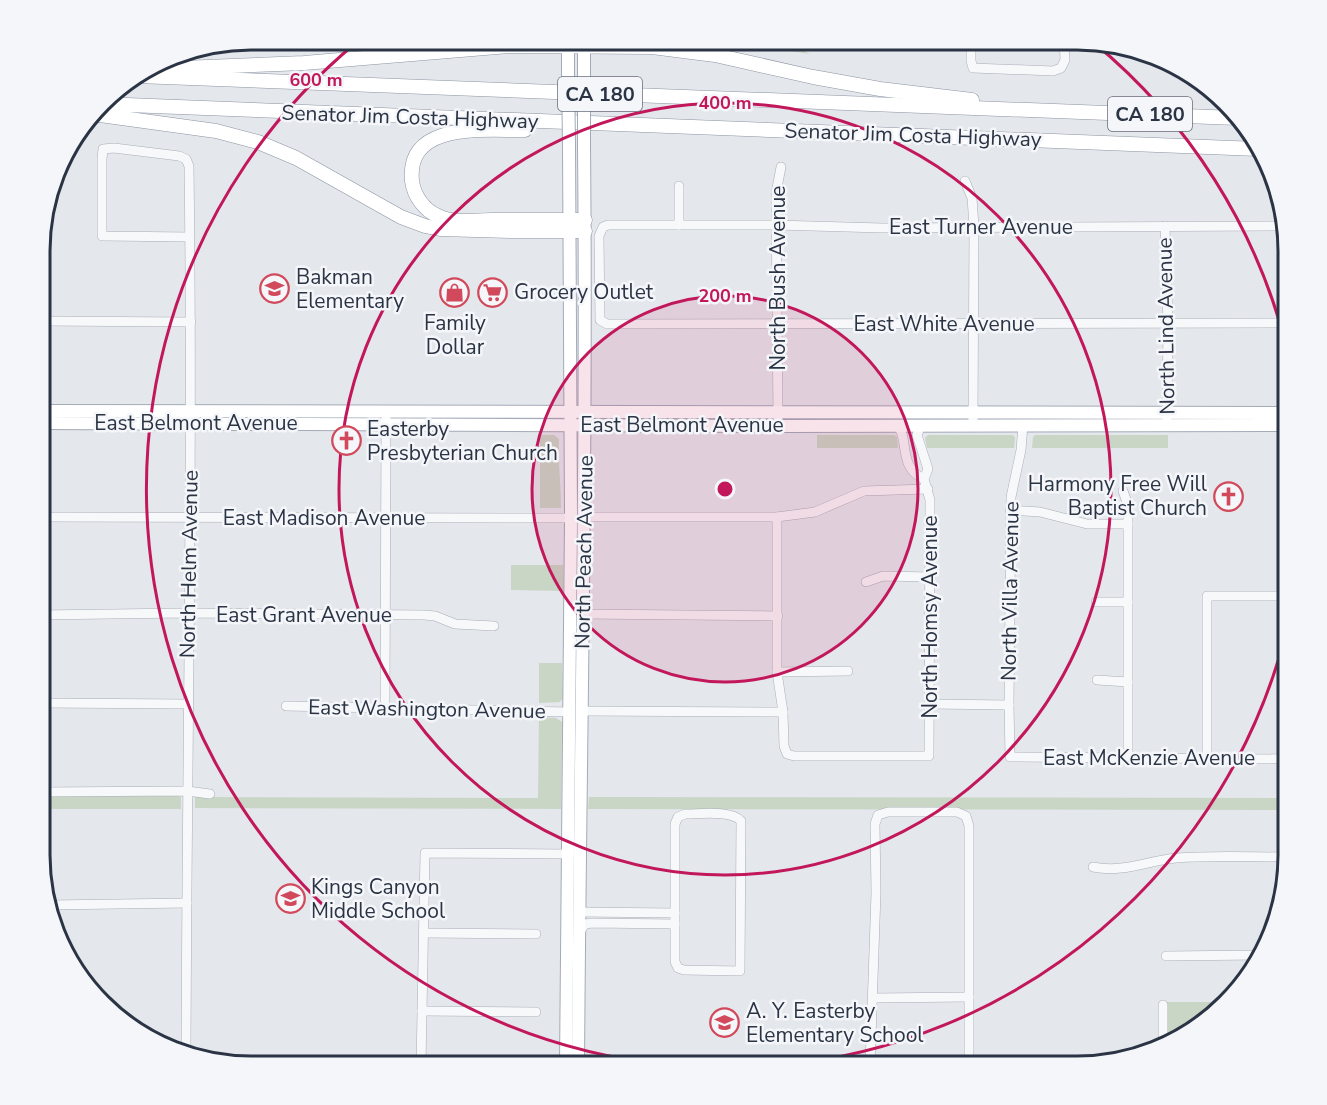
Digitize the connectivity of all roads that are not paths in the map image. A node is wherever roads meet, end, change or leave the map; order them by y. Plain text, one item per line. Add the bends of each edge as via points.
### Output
1 (448, 50) edge
2 (568, 50) edge
3 (584, 50) edge
4 (678, 50) edge
5 (971, 50) edge
6 (1065, 50) edge
7 (166, 69) edge
8 (149, 76) edge
9 (113, 104) edge
10 (1064, 111) junction
11 (102, 115) edge
12 (1227, 118) edge
13 (788, 130) junction
14 (1250, 149) edge
15 (781, 167) dead end
16 (965, 181) dead end
17 (679, 186) dead end
18 (569, 225) junction
19 (585, 225) junction
20 (679, 225) junction
21 (776, 225) junction
22 (974, 226) junction
23 (1165, 226) junction
24 (1276, 226) edge
25 (190, 237) junction
26 (600, 320) joint
27 (50, 321) edge
28 (191, 322) junction
29 (777, 323) junction
30 (1277, 323) edge
31 (973, 324) junction
32 (1168, 324) junction
33 (50, 411) edge
34 (1277, 414) edge
35 (190, 418) junction
36 (386, 418) junction
37 (571, 419) junction
38 (585, 419) junction
39 (1167, 419) junction
40 (778, 420) junction
41 (973, 420) junction
42 (50, 423) edge
43 (1277, 424) edge
44 (897, 425) junction
45 (921, 425) junction
46 (1023, 425) junction
47 (924, 479) junction
48 (928, 489) junction
49 (1123, 491) dead end
50 (1010, 510) junction
51 (50, 517) edge
52 (386, 517) junction
53 (585, 517) junction
54 (777, 517) junction
55 (191, 518) junction
56 (571, 518) junction
57 (1128, 524) junction
58 (571, 547) junction
59 (931, 576) junction
60 (866, 582) dead end
61 (1278, 596) edge
62 (1096, 602) dead end
63 (1128, 602) junction
64 (189, 613) junction
65 (582, 614) junction
66 (50, 615) edge
67 (385, 616) junction
68 (778, 616) junction
69 (494, 626) dead end
70 (848, 671) dead end
71 (777, 672) junction
72 (1097, 680) dead end
73 (1128, 682) junction
74 (50, 703) edge
75 (188, 704) junction
76 (930, 704) junction
77 (1009, 705) junction
78 (286, 706) dead end
79 (385, 707) junction
80 (575, 712) junction
81 (783, 712) junction
82 (1010, 757) joint
83 (1128, 759) junction
84 (1207, 759) junction
85 (1278, 759) edge
86 (188, 791) junction
87 (50, 792) edge
88 (210, 794) dead end
89 (567, 854) junction
90 (1278, 857) edge
91 (1093, 867) dead end
92 (187, 903) junction
93 (56, 905) edge
94 (579, 912) junction
95 (675, 913) junction
96 (675, 924) junction
97 (424, 933) junction
98 (579, 933) junction
99 (536, 934) dead end
100 (1251, 955) edge
101 (1166, 956) dead end
102 (969, 997) junction
103 (874, 998) junction
104 (1163, 1005) dead end
105 (422, 1011) junction
106 (536, 1012) dead end
107 (1163, 1035) edge
108 (186, 1044) edge
109 (871, 1055) edge
110 (969, 1055) edge
111 (421, 1056) edge
112 (566, 1056) edge
113 (578, 1056) edge

1 - 7 highway via 257,66
2 - 18 main road, North Peach Avenue, bridge
3 - 19 main road, North Peach Avenue, bridge
4 - 10 highway via 880,89
5 - 6 street via 973,68 1053,71 1061,68
8 - 10 highway, Senator Jim Costa Highway / CA 180
9 - 13 highway, Senator Jim Costa Highway / CA 180
10 - 12 highway, Senator Jim Costa Highway / CA 180
11 - 18 highway via 205,129 258,142 425,226 440,229
13 - 14 highway, Senator Jim Costa Highway / CA 180
13 - 18 highway via 455,132 431,140 417,155 412,171 415,191 423,205 439,217
15 - 21 street, North Bush Avenue
16 - 22 street via 972,198
17 - 20 street
18 - 19 highway
18 - 37 main road, North Peach Avenue
19 - 38 main road, North Peach Avenue
20 - 21 street, East Turner Avenue
20 - 26 street, East Turner Avenue via 603,227 599,236
21 - 22 street, East Turner Avenue
21 - 29 street, North Bush Avenue
22 - 23 street, East Turner Avenue
22 - 31 street
23 - 24 street, East Turner Avenue
23 - 32 street, North Lind Avenue
25 - 25 street, North Helm Avenue via 186,159 104,149 102,237
25 - 28 street, North Helm Avenue
26 - 29 street, East White Avenue via 607,324
27 - 28 street
28 - 35 street, North Helm Avenue
29 - 31 street, East White Avenue
29 - 40 street, North Bush Avenue
30 - 32 street, East White Avenue
31 - 32 street, East White Avenue
31 - 41 street
32 - 39 street, North Lind Avenue
33 - 35 main road, East Belmont Avenue
34 - 39 main road, East Belmont Avenue
35 - 36 main road, East Belmont Avenue
35 - 42 main road, East Belmont Avenue
35 - 55 street, North Helm Avenue
36 - 37 main road, East Belmont Avenue
36 - 52 street
37 - 38 main road, East Belmont Avenue
37 - 56 main road, North Peach Avenue
38 - 40 main road, East Belmont Avenue
38 - 53 main road, North Peach Avenue
39 - 41 main road, East Belmont Avenue
39 - 43 main road, East Belmont Avenue
39 - 46 main road, East Belmont Avenue
40 - 41 main road, East Belmont Avenue
40 - 44 main road, East Belmont Avenue
41 - 45 main road, East Belmont Avenue
41 - 46 main road, East Belmont Avenue
44 - 45 main road, East Belmont Avenue
44 - 47 street, North Homsy Avenue via 912,469
45 - 47 street, North Homsy Avenue via 917,435 928,470
46 - 50 street, North Villa Avenue
47 - 48 street, North Homsy Avenue
48 - 54 street via 864,491 815,512
48 - 59 street, North Homsy Avenue
49 - 57 street
50 - 57 street via 1040,512 1087,524
50 - 77 street, North Villa Avenue
51 - 55 street, East Madison Avenue
52 - 55 street, East Madison Avenue
52 - 56 street, East Madison Avenue
52 - 67 street
53 - 54 street
53 - 65 main road, North Peach Avenue
54 - 68 street
55 - 64 street, North Helm Avenue
56 - 58 main road, North Peach Avenue
57 - 63 street
58 - 65 main road via 576,561 577,608
58 - 80 main road, North Peach Avenue
59 - 60 street via 883,576
59 - 76 street, North Homsy Avenue
61 - 84 street via 1207,596
62 - 63 street
63 - 73 street
64 - 66 street, East Grant Avenue
64 - 67 street, East Grant Avenue
64 - 75 street, North Helm Avenue
65 - 68 street
65 - 80 main road, North Peach Avenue
67 - 69 street, East Grant Avenue via 435,616 455,624
67 - 79 street
68 - 71 street
70 - 71 street
71 - 81 street
72 - 73 street
73 - 83 street
74 - 75 street
75 - 86 street, North Helm Avenue
76 - 77 street
76 - 81 street, North Homsy Avenue via 929,756 787,754
77 - 82 street, North Villa Avenue
78 - 79 street, East Washington Avenue
79 - 80 street, East Washington Avenue
80 - 81 street, East Washington Avenue
80 - 89 main road, North Peach Avenue
80 - 94 main road via 580,762
82 - 83 street, East McKenzie Avenue
83 - 84 street, East McKenzie Avenue
84 - 85 street, East McKenzie Avenue
86 - 87 street
86 - 88 street
86 - 92 street, North Helm Avenue
89 - 94 main road via 573,861 574,903
89 - 97 street via 425,853
89 - 112 main road, North Peach Avenue
90 - 91 street via 1174,858 1128,868
92 - 93 street
92 - 108 street, North Helm Avenue
94 - 95 street
94 - 98 main road
95 - 96 street
95 - 96 street via 678,817 731,814 739,818 740,971 678,968
96 - 98 street via 592,923 585,924
97 - 99 street
97 - 105 street
98 - 113 main road
100 - 101 street
102 - 103 street
102 - 103 street via 966,816 957,812 888,812 878,815 875,825
102 - 110 street
103 - 109 street
104 - 107 street
105 - 106 street
105 - 111 street

